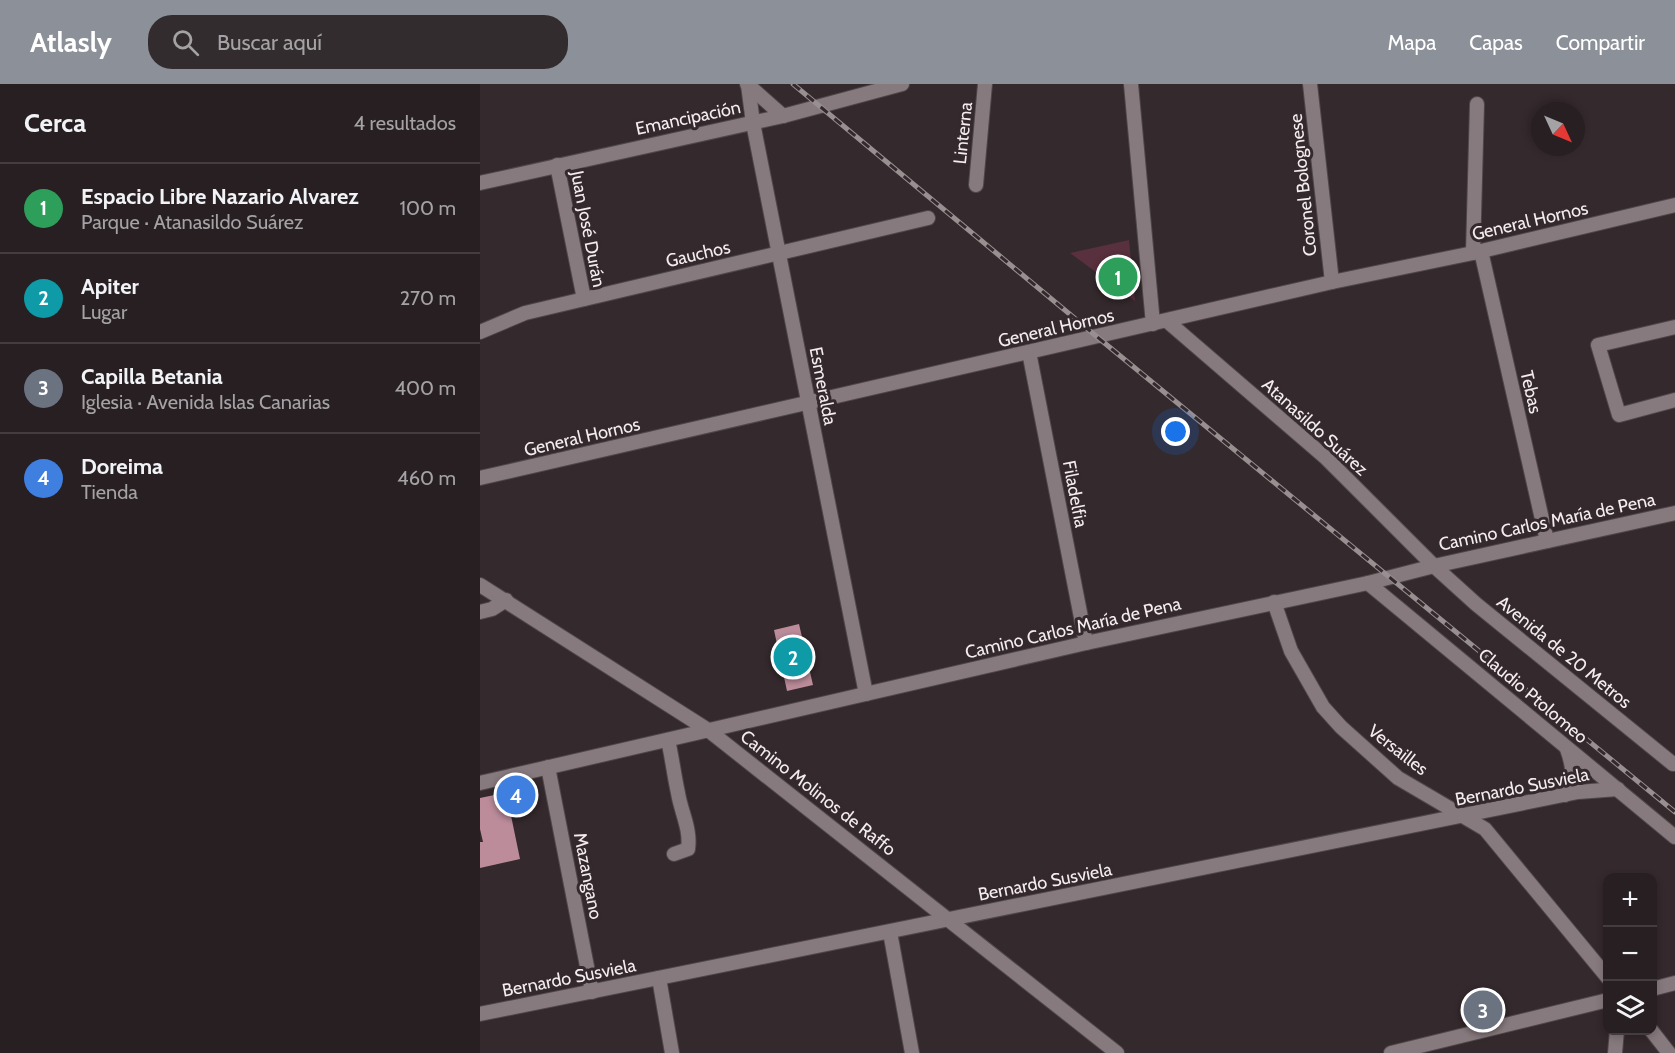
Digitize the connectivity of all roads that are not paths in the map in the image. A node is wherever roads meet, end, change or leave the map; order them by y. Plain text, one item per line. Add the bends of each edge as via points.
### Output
1 (747, 84) edge
2 (902, 84) edge
3 (985, 84) edge
4 (1131, 84) edge
5 (1310, 84) edge
6 (1477, 104) dead end
7 (783, 116) junction
8 (753, 123) junction
9 (557, 165) junction
10 (480, 183) edge
11 (976, 185) dead end
12 (1675, 204) edge
13 (927, 219) dead end
14 (1477, 252) junction
15 (780, 253) junction
16 (1332, 282) junction
17 (584, 299) junction
18 (1167, 321) junction
19 (1153, 324) junction
20 (1675, 327) edge
21 (480, 332) edge
22 (1029, 352) junction
23 (1675, 400) edge
24 (808, 404) junction
25 (480, 478) edge
26 (1675, 513) edge
27 (1547, 541) junction
28 (1434, 566) junction
29 (1368, 583) junction
30 (480, 585) edge
31 (506, 600) junction
32 (1274, 602) junction
33 (480, 612) edge
34 (1086, 643) junction
35 (866, 694) junction
36 (708, 730) junction
37 (668, 740) junction
38 (1566, 747) junction
39 (1673, 764) dead end
40 (548, 767) junction
41 (480, 783) edge
42 (1618, 789) junction
43 (1565, 795) junction
44 (1463, 816) junction
45 (1675, 837) edge
46 (674, 854) dead end
47 (949, 920) junction
48 (890, 932) junction
49 (1603, 972) edge
50 (659, 978) junction
51 (1675, 983) edge
52 (1657, 987) edge
53 (592, 992) junction
54 (1603, 1001) edge
55 (480, 1014) edge
56 (1617, 1035) edge
57 (1654, 1035) edge
58 (672, 1053) edge
59 (912, 1053) edge
60 (1117, 1053) edge
61 (1391, 1053) edge
62 (1615, 1053) edge
63 (1669, 1053) edge

1 - 7 street, Esmeralda
1 - 8 street, Esmeralda
2 - 7 street, Emancipación
3 - 11 street, Linterna
4 - 19 street
5 - 16 street, Coronel Bolognese
6 - 14 street, Tebas
7 - 8 street, Emancipación
8 - 9 street, Emancipación
8 - 15 street, Esmeralda
9 - 10 street, Emancipación
9 - 17 street, Juan José Durán
12 - 14 street, General Hornos
13 - 15 street, Gauchos
14 - 16 street, General Hornos
14 - 27 street, Tebas
15 - 17 street, Gauchos
15 - 24 street, Esmeralda
16 - 18 street, General Hornos
17 - 21 street, Gauchos via 525,313
18 - 19 street, General Hornos
18 - 28 street, Atanasildo Suárez via 1326,458
19 - 22 street, General Hornos
20 - 23 street via 1598,345 1619,415
22 - 24 street, General Hornos
22 - 34 street, Filadelfia
24 - 25 street, General Hornos
24 - 35 street, Esmeralda
26 - 27 street, Camino Carlos María de Pena
27 - 28 street, Camino Carlos María de Pena
28 - 29 street, Camino Carlos María de Pena
28 - 39 street, Avenida de 20 Metros
29 - 32 street, Camino Carlos María de Pena
29 - 38 street, Claudio Ptolomeo
30 - 31 street, Camino Molinos de Raffo
31 - 33 street
31 - 36 street, Camino Molinos de Raffo
32 - 34 street, Camino Carlos María de Pena
32 - 44 street, Versailles via 1292,651 1323,707 1398,778
34 - 35 street, Camino Carlos María de Pena
35 - 36 street, Camino Carlos María de Pena
36 - 37 street, Camino Carlos María de Pena
36 - 47 street, Camino Molinos de Raffo
37 - 40 street, Camino Carlos María de Pena
37 - 46 street via 689,844 688,849
38 - 42 street, Claudio Ptolomeo
38 - 43 street via 1573,779
40 - 41 street, Camino Carlos María de Pena
40 - 53 street, Mazangano
42 - 43 street, Bernardo Susviela
42 - 45 street, Claudio Ptolomeo
43 - 44 street, Bernardo Susviela
44 - 47 street, Bernardo Susviela
44 - 49 street, Versailles via 1485,829
47 - 48 street, Bernardo Susviela
47 - 60 street, Camino Molinos de Raffo
48 - 50 street, Bernardo Susviela
48 - 59 street
50 - 53 street, Bernardo Susviela
50 - 58 street
51 - 52 street
53 - 55 street, Bernardo Susviela
54 - 61 street
56 - 62 street
57 - 63 street

